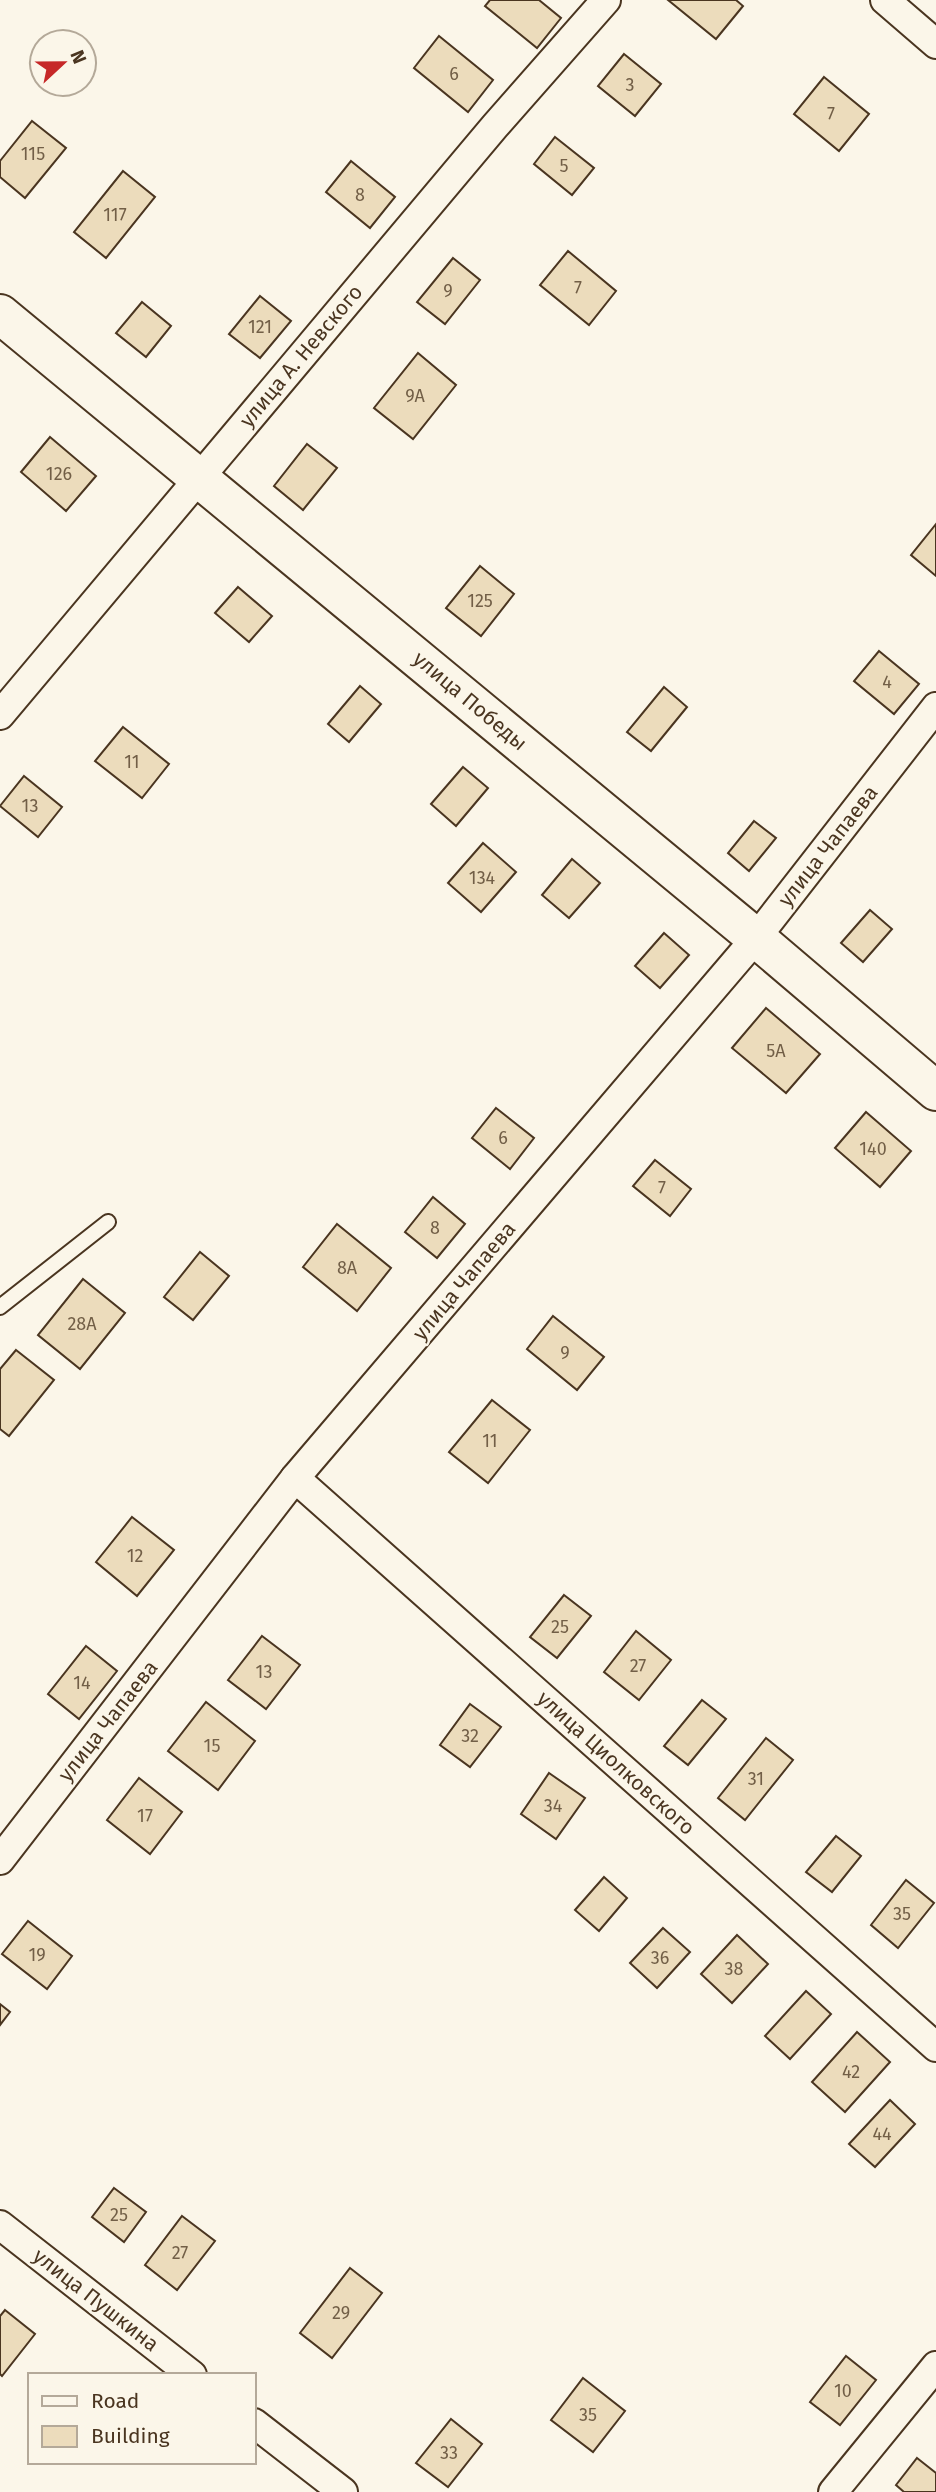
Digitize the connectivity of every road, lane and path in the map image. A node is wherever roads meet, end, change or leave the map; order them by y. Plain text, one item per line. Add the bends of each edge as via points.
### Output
1 (606, 0) edge
2 (885, 0) edge
3 (936, 44) edge
4 (0, 314) edge
5 (199, 477) junction
6 (936, 707) edge
7 (0, 715) edge
8 (756, 938) junction
9 (936, 1091) edge
10 (108, 1222) dead end
11 (0, 1307) edge
12 (295, 1478) junction
13 (0, 1860) edge
14 (936, 2047) edge
15 (0, 2225) edge
16 (936, 2366) edge
17 (189, 2373) edge
18 (256, 2425) edge
19 (343, 2492) edge
20 (833, 2492) edge

1 - 5 street, улица А. Невского
2 - 3 street
4 - 5 street, улица Победы
5 - 7 street, улица А. Невского
5 - 8 street, улица Победы
6 - 8 street, улица Чапаева
8 - 9 street, улица Победы
8 - 12 street, улица Чапаева
10 - 11 lane
12 - 13 street, улица Чапаева
12 - 14 street, улица Циолковского
15 - 17 street, улица Пушкина
16 - 20 street
18 - 19 street

